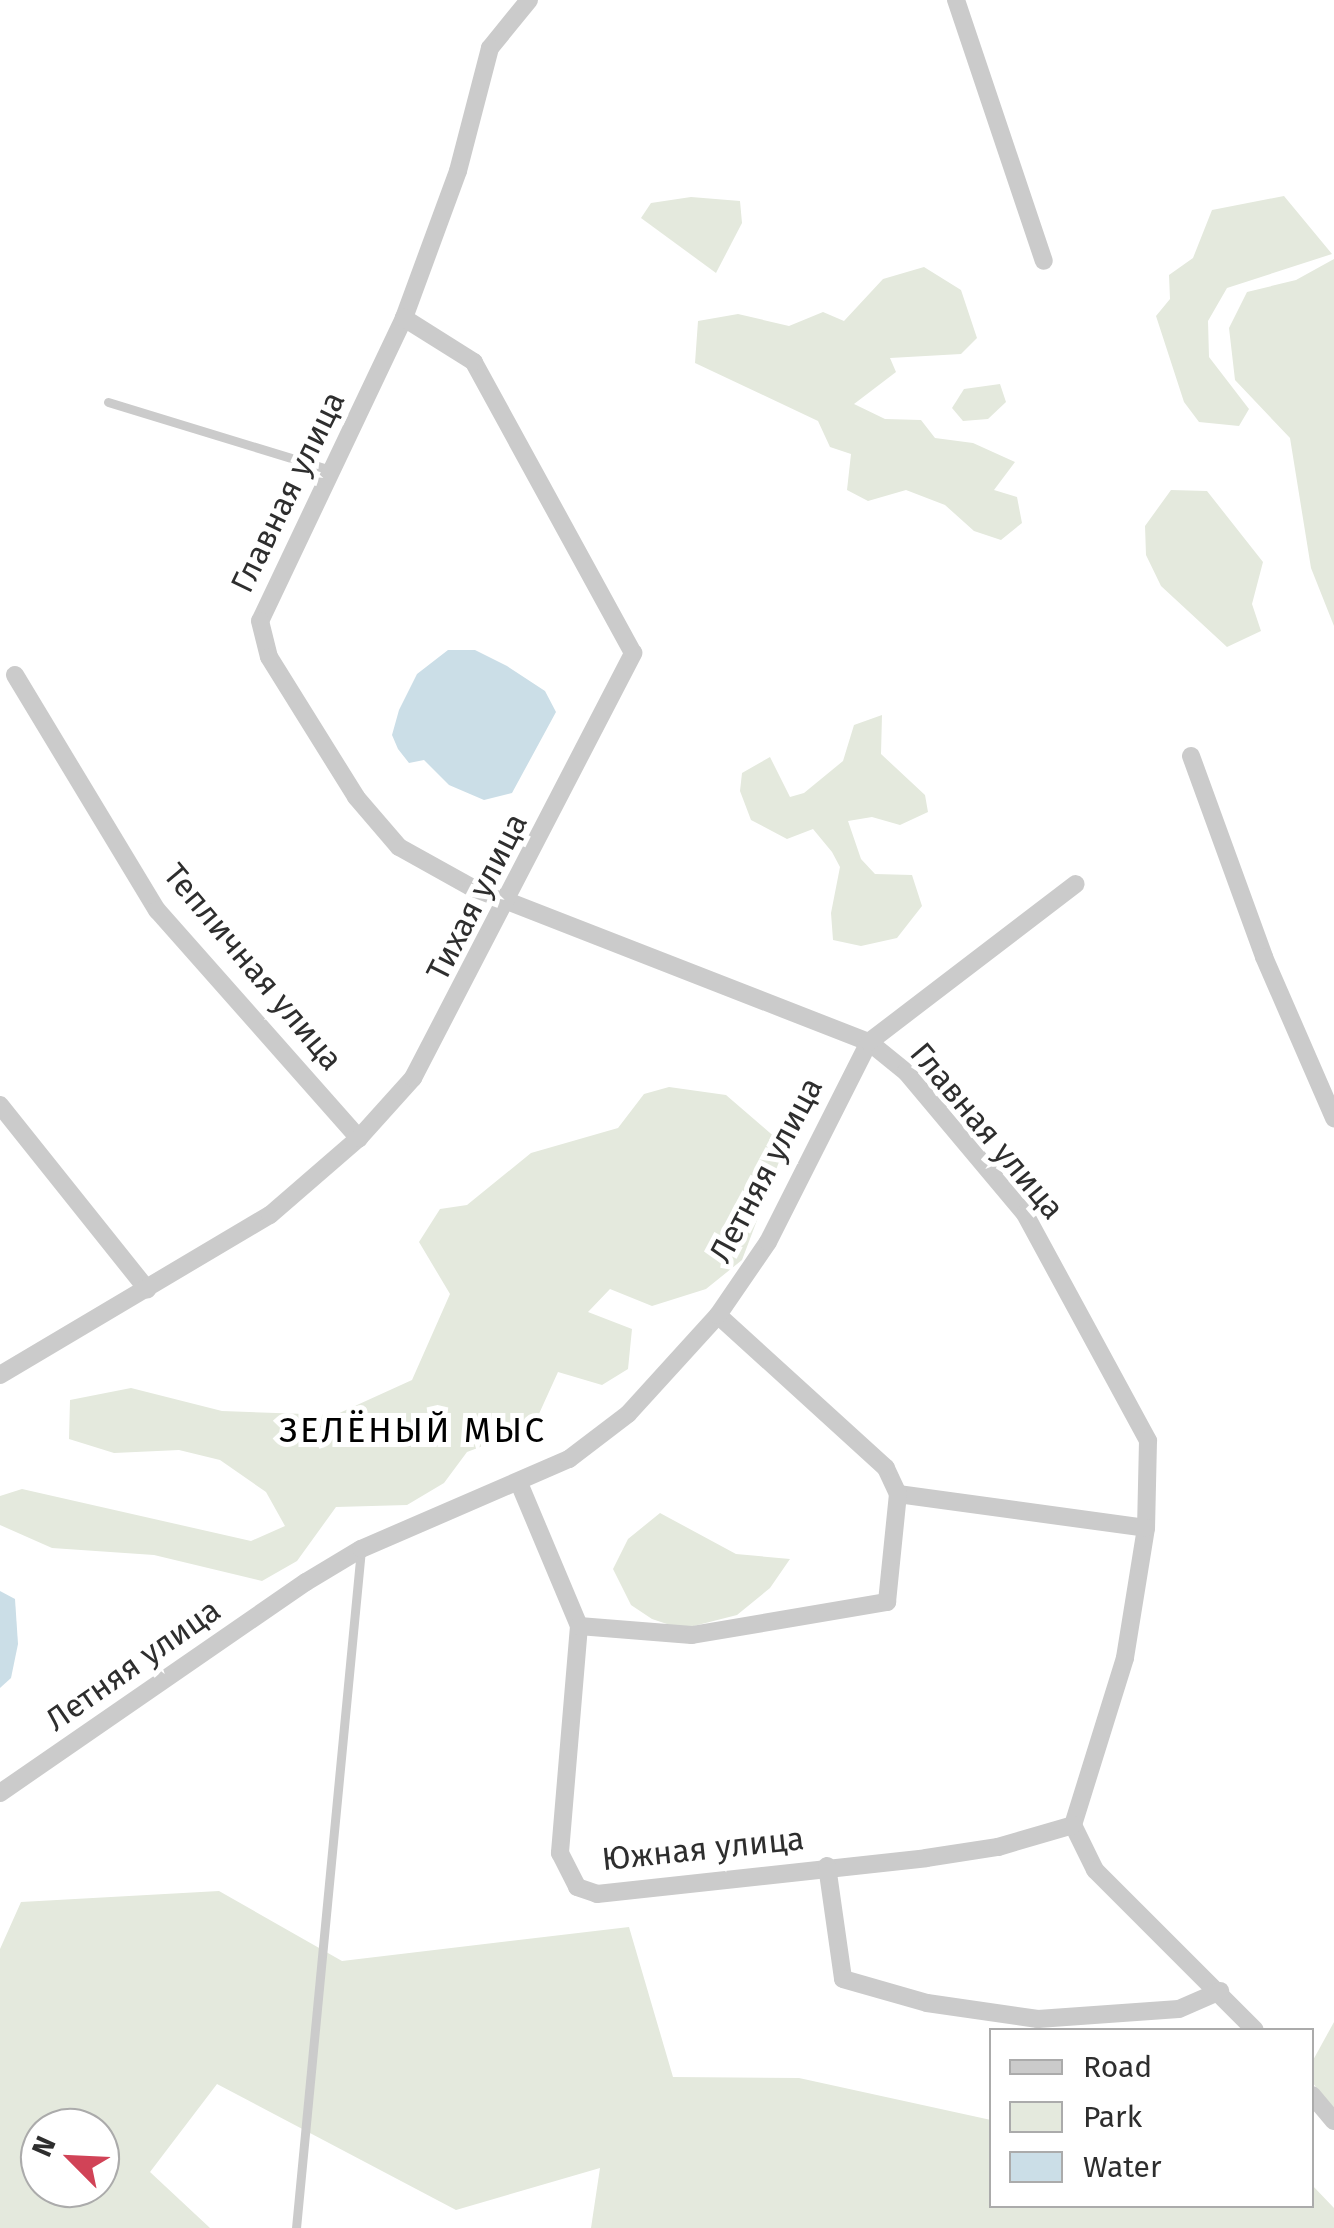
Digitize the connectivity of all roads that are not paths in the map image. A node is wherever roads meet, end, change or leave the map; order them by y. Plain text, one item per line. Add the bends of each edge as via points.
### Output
1 (529, 0) edge
2 (956, 0) edge
3 (1044, 261) dead end
4 (404, 318) junction
5 (108, 402) dead end
6 (331, 470) junction
7 (15, 676) dead end
8 (1190, 756) dead end
9 (1076, 884) dead end
10 (508, 902) junction
11 (869, 1042) junction
12 (0, 1105) edge
13 (1334, 1118) edge
14 (359, 1138) junction
15 (146, 1288) junction
16 (718, 1315) junction
17 (0, 1375) edge
18 (519, 1483) junction
19 (898, 1494) junction
20 (1146, 1528) junction
21 (361, 1548) junction
22 (579, 1626) junction
23 (0, 1794) edge
24 (1073, 1824) junction
25 (827, 1866) junction
26 (1220, 1991) junction
27 (1252, 2028) edge
28 (1314, 2097) edge
29 (1334, 2120) edge
30 (296, 2228) edge

1 - 4 street, Главная улица via 490,48 458,171
2 - 3 street
4 - 6 street, Главная улица
4 - 10 street, Тихая улица via 474,362 633,653
5 - 6 lane
6 - 10 street, Главная улица via 260,621 269,657 356,796 400,846
7 - 14 street, Тепличная улица via 157,910
8 - 13 street via 1264,957
9 - 11 street, Летняя улица
10 - 11 street, Главная улица
10 - 14 street, Тихая улица via 412,1078
11 - 16 street, Летняя улица via 768,1242
11 - 20 street, Главная улица via 906,1072 1025,1214 1094,1332 1148,1441
12 - 15 street
14 - 15 street, Тихая улица via 270,1215
15 - 17 street, Тихая улица
16 - 18 street, Летняя улица via 628,1414 569,1459
16 - 19 street via 870,1448
18 - 21 street, Летняя улица
18 - 22 street, Южная улица
19 - 20 street
19 - 22 street via 888,1602 692,1635
20 - 24 street, Главная улица via 1126,1658
21 - 23 street, Летняя улица
21 - 30 lane
22 - 25 street, Южная улица via 560,1854 577,1887 596,1894
24 - 25 street, Южная улица via 980,1850
24 - 26 street via 1095,1870
25 - 26 street via 843,1979 927,2003 1038,2019 1179,2009
26 - 27 street
28 - 29 street

